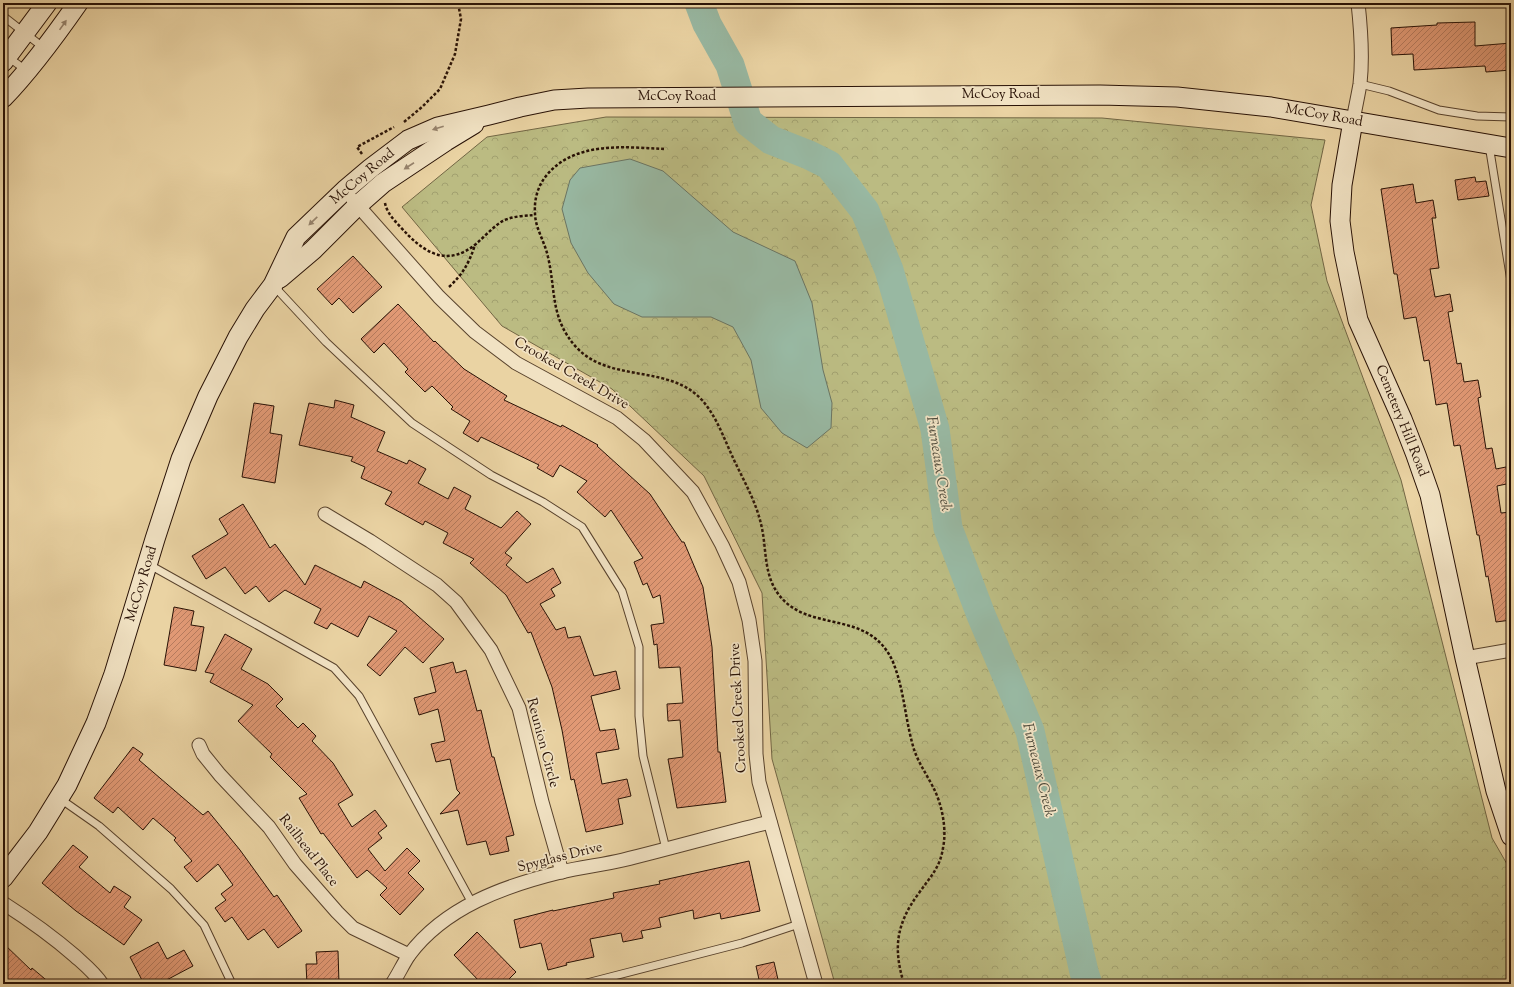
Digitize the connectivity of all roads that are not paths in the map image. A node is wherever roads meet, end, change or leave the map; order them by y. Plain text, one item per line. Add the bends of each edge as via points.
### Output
1 (47, 3) edge
2 (78, 3) edge
3 (1358, 3) edge
4 (3, 16) edge
5 (26, 33) junction
6 (44, 49) junction
7 (4, 58) edge
8 (27, 71) junction
9 (1360, 84) junction
10 (3, 98) edge
11 (490, 115) junction
12 (1511, 117) edge
13 (1353, 121) junction
14 (1489, 145) junction
15 (1511, 148) edge
16 (345, 190) junction
17 (358, 205) junction
18 (1511, 281) edge
19 (273, 285) junction
20 (325, 514) dead end
21 (148, 564) junction
22 (1511, 650) edge
23 (1465, 658) junction
24 (199, 745) dead end
25 (59, 798) junction
26 (770, 822) junction
27 (1511, 836) edge
28 (666, 848) junction
29 (562, 872) junction
30 (3, 878) edge
31 (3, 903) edge
32 (472, 903) junction
33 (799, 924) junction
34 (409, 955) junction
35 (102, 984) edge
36 (232, 984) edge
37 (392, 984) edge
38 (583, 984) edge
39 (816, 984) edge

1 - 5 street
6 -> 2 street
3 - 9 street, Cemetery Hill Road via 1361,41
4 - 5 lane
5 - 6 lane
5 - 7 street
6 - 8 street
7 - 8 lane
8 - 10 street
9 - 12 lane via 1389,91 1439,110 1477,116
9 - 13 street, Cemetery Hill Road
11 - 13 street, McCoy Road via 554,100 588,98 1100,95 1177,97 1271,107
11 -> 16 street, McCoy Road via 438,127 408,140
11 -> 17 street, McCoy Road via 383,183
13 - 14 street, McCoy Road
13 - 23 street, Cemetery Hill Road via 1342,185 1340,222 1358,320 1402,419 1430,495
14 - 15 street, McCoy Road
14 - 18 lane
16 - 17 street, Crooked Creek Drive
16 -> 19 street, McCoy Road via 296,238
17 - 19 street, McCoy Road
17 - 26 street, Crooked Creek Drive via 438,297 475,332 516,363 617,418 644,440 693,492 739,582 749,620 755,661 756,761
19 - 21 street, McCoy Road via 238,337 208,396 182,459
19 - 28 lane via 326,342 412,422 491,475 543,502 582,527 622,591 639,647 639,716 643,756
20 - 29 street, Reunion Circle via 437,585 456,602 491,650 519,708
21 - 25 street, McCoy Road via 96,724
21 - 32 lane via 334,668 358,696
22 - 23 street
23 - 27 street, Cemetery Hill Road via 1496,791
24 - 34 street, Railhead Place via 203,754 220,774 269,827 295,864 353,928
25 - 30 street, McCoy Road via 38,832
25 - 36 lane via 99,826 172,889 204,925
26 - 28 street, Spyglass Drive
26 - 33 street, Crooked Creek Drive
28 - 29 street, Spyglass Drive
29 - 32 street, Spyglass Drive via 492,893
31 - 35 street via 61,944 96,974
32 - 34 street, Spyglass Drive via 430,933
33 - 38 lane via 742,943
33 - 39 street, Crooked Creek Drive
34 - 37 street, Spyglass Drive

